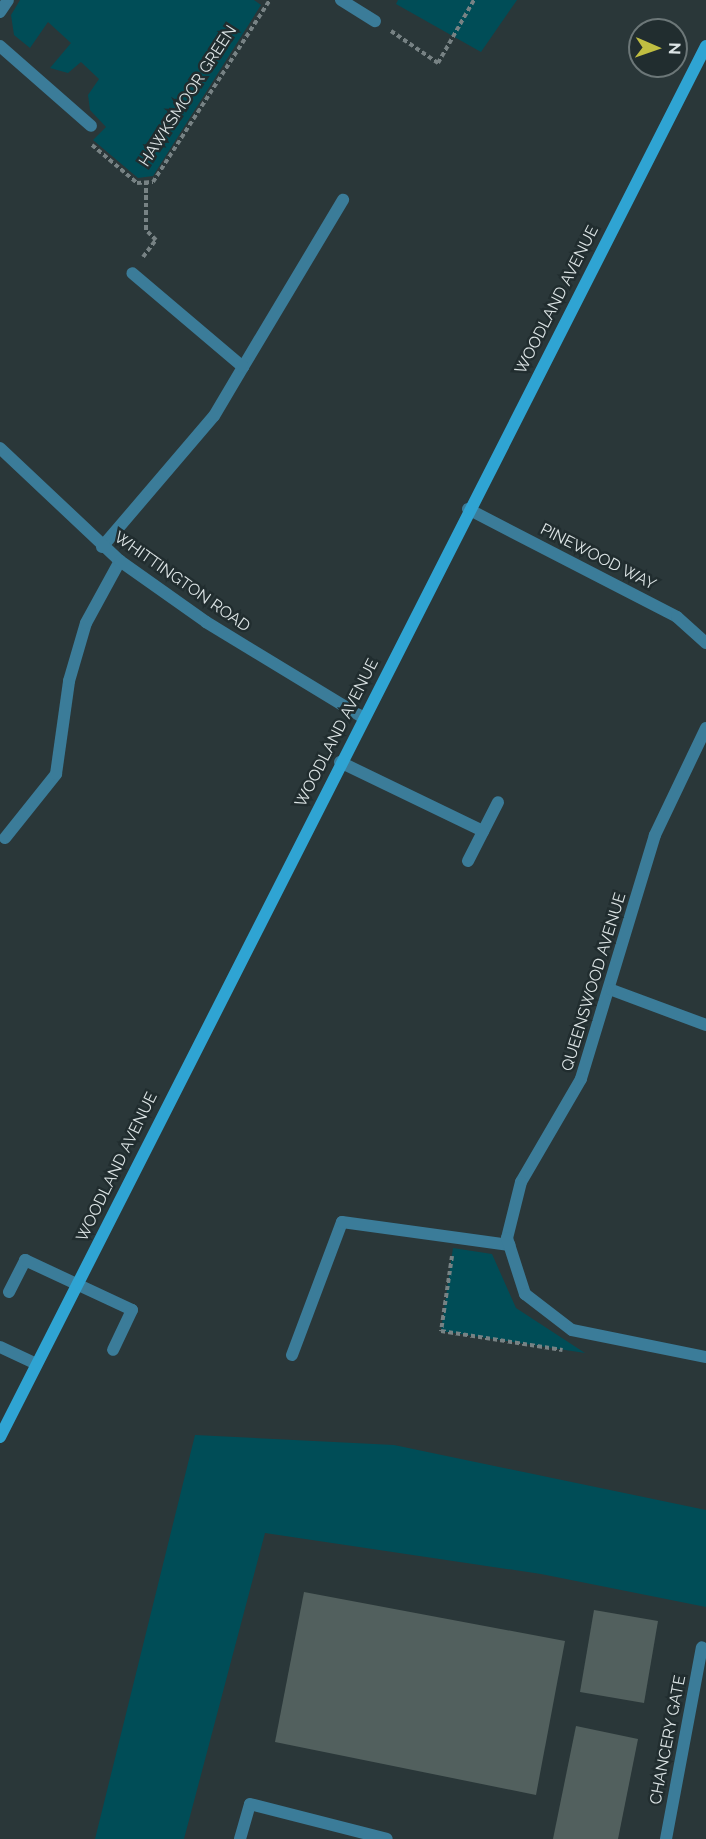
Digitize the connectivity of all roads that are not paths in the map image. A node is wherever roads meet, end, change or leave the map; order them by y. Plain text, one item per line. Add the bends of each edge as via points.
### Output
1 (8, 0) edge
2 (340, 0) edge
3 (0, 12) edge
4 (375, 21) road end
5 (0, 46) edge
6 (706, 46) edge
7 (91, 126) road end
8 (343, 200) dead end
9 (132, 273) road end
10 (243, 368) junction
11 (1, 449) edge
12 (468, 509) junction
13 (102, 547) junction
14 (120, 561) junction
15 (706, 643) edge
16 (364, 718) junction
17 (706, 728) edge
18 (340, 762) junction
19 (498, 802) dead end
20 (483, 831) junction
21 (5, 838) dead end
22 (468, 861) dead end
23 (612, 990) junction
24 (706, 1025) edge
25 (509, 1245) junction
26 (80, 1285) junction
27 (9, 1292) dead end
28 (0, 1347) edge
29 (113, 1350) dead end
30 (292, 1355) dead end
31 (706, 1358) edge
32 (36, 1364) junction
33 (0, 1437) edge
34 (702, 1647) dead end
35 (240, 1839) edge
36 (387, 1839) edge
37 (666, 1839) edge

1 - 3 street
2 - 4 street
5 - 7 street
6 - 12 street, WOODLAND AVENUE
8 - 10 street
9 - 10 street
10 - 13 street via 214,416
11 - 13 street, WHITTINGTON ROAD
12 - 15 street, PINEWOOD WAY via 677,617
12 - 16 street, WOODLAND AVENUE
13 - 14 street, WHITTINGTON ROAD
14 - 16 street, WHITTINGTON ROAD via 206,622
14 - 21 street via 86,623 69,681 56,774
16 - 18 street, WOODLAND AVENUE
17 - 23 street, QUEENSWOOD AVENUE via 655,835
18 - 20 street
18 - 26 street, WOODLAND AVENUE
19 - 20 street
20 - 22 street
23 - 24 street
23 - 25 street, QUEENSWOOD AVENUE via 562,1121 521,1182 508,1217
25 - 30 street via 342,1222
25 - 31 street, QUEENSWOOD AVENUE via 525,1294 572,1330
26 - 27 street via 26,1260
26 - 29 street via 132,1310
26 - 32 street, WOODLAND AVENUE
28 - 32 street
32 - 33 street, WOODLAND AVENUE
34 - 37 street, CHANCERY GATE
35 - 36 street via 250,1804

